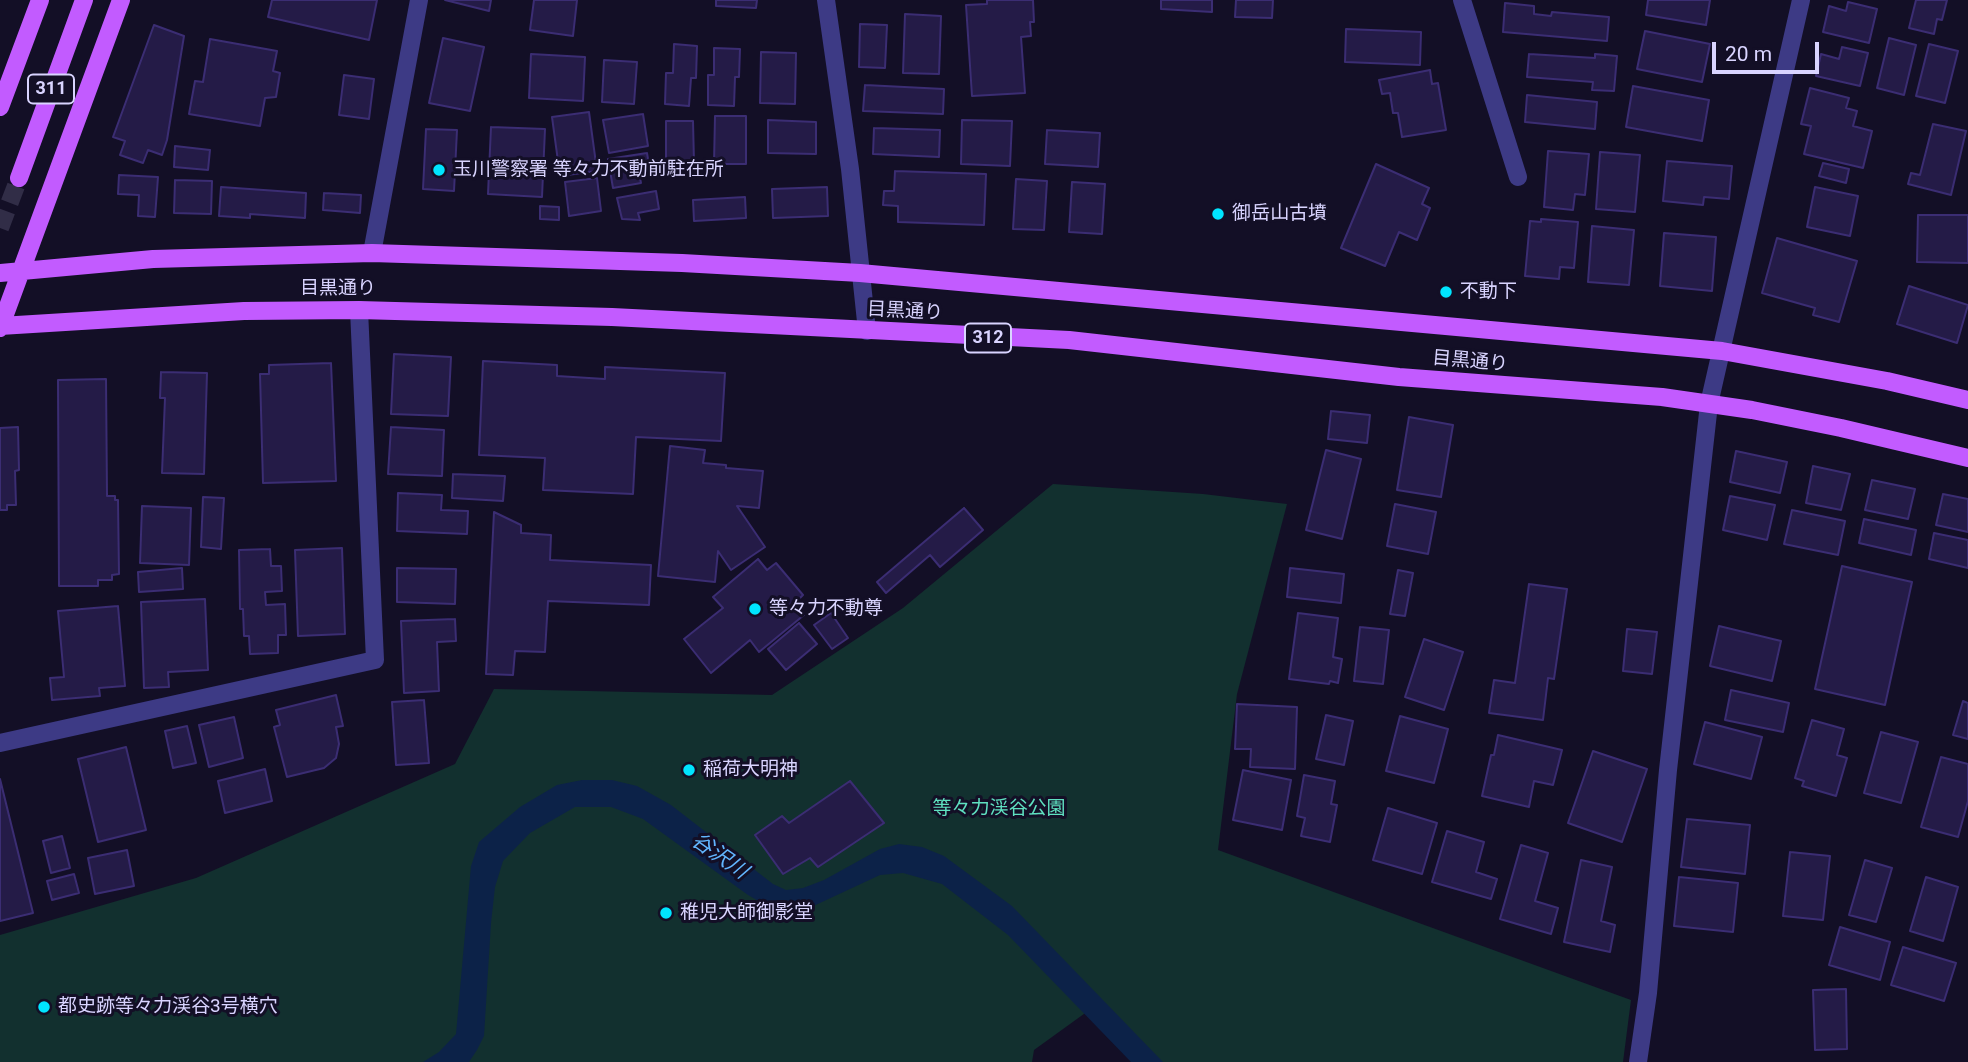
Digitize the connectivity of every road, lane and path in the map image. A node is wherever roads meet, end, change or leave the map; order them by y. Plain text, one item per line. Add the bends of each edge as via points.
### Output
1 (40, 0) edge
2 (84, 0) edge
3 (121, 0) edge
4 (419, 0) edge
5 (826, 0) edge
6 (1462, 0) edge
7 (1801, 0) edge
8 (0, 107) edge
9 (1518, 177) dead end
10 (19, 178) tunnel mouth
11 (372, 253) junction
12 (20, 271) junction
13 (0, 273) edge
14 (860, 273) junction
15 (359, 310) junction
16 (0, 326) edge
17 (867, 331) junction
18 (1723, 351) junction
19 (1968, 400) edge
20 (1709, 404) junction
21 (1968, 458) edge
22 (0, 743) edge
23 (1638, 1062) edge

1 - 8 main road, 311
2 - 10 main road, 311
3 - 12 main road
4 - 11 street
5 - 14 street
6 - 9 street
7 - 18 street
11 - 12 main road, 目黒通り via 153,259
11 - 14 main road, 目黒通り
12 - 13 main road, 目黒通り
12 - 16 main road
14 - 17 street
14 - 18 main road, 目黒通り
15 - 16 main road, 目黒通り / 312 via 244,311
15 - 17 main road, 目黒通り / 312
15 - 22 street via 375,660
17 - 20 main road, 目黒通り / 312 via 1069,340 1399,377
18 - 19 main road, 目黒通り
18 - 20 street
20 - 21 main road, 目黒通り / 312
20 - 23 street

